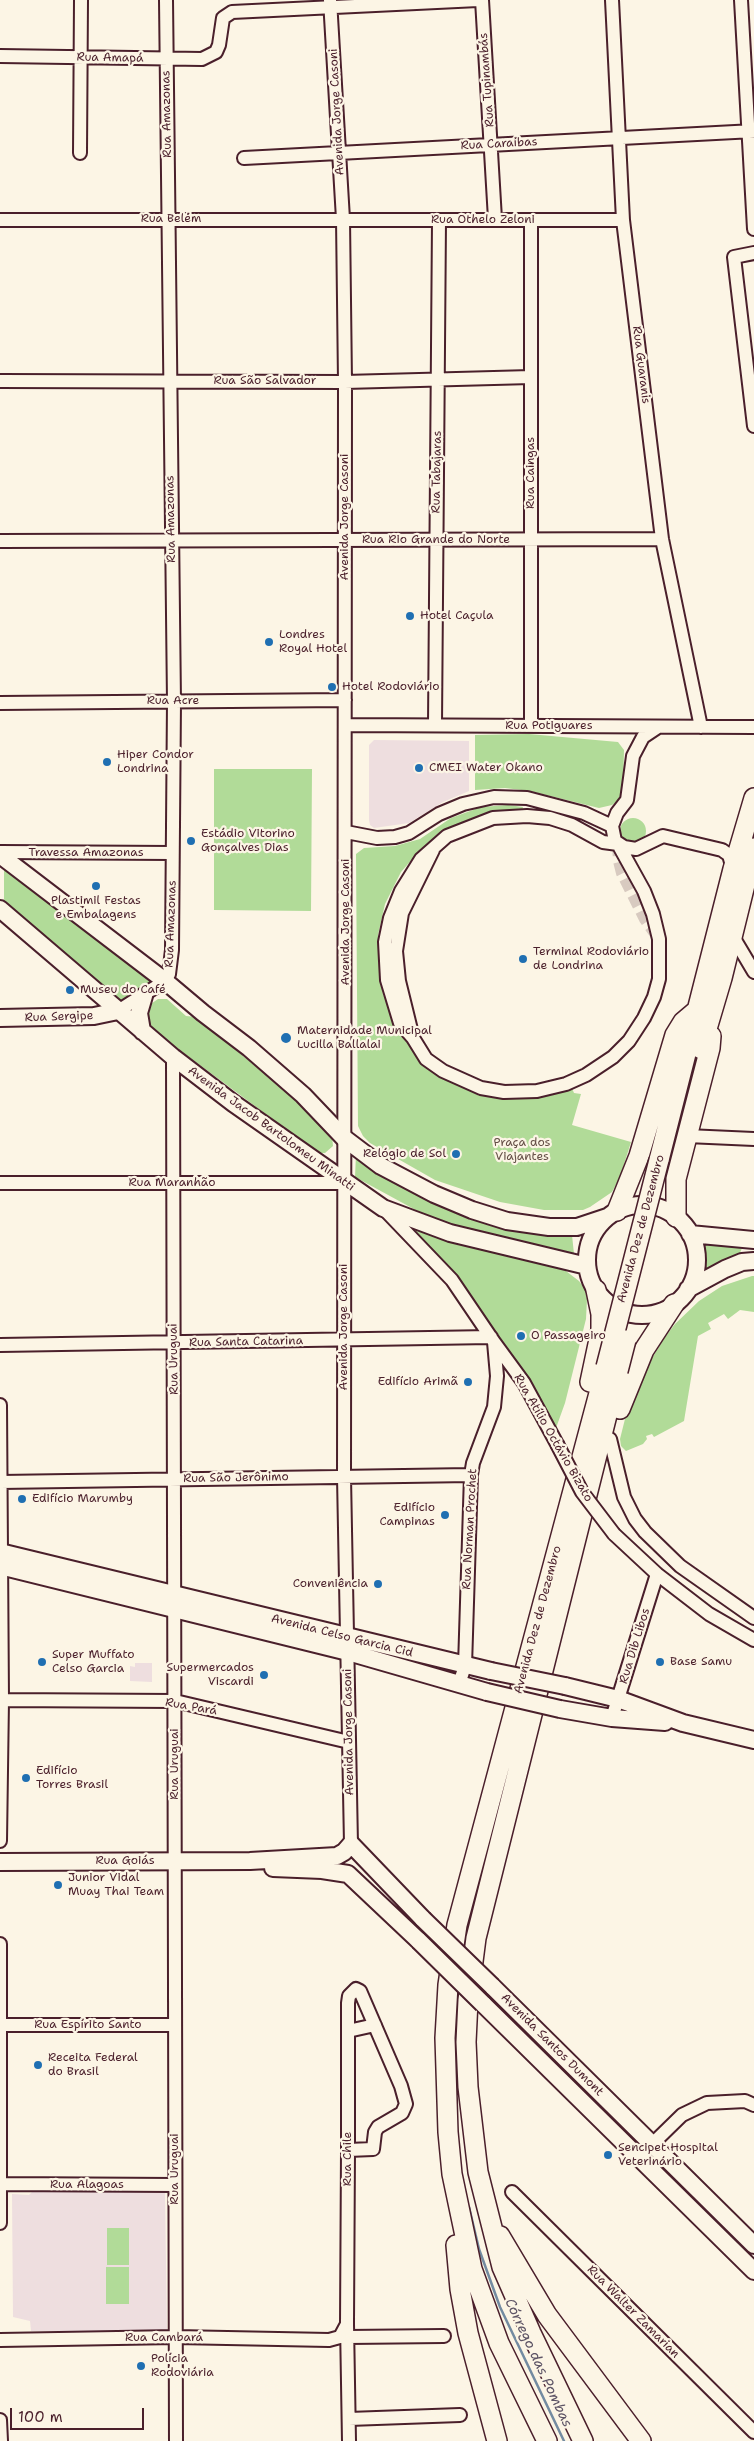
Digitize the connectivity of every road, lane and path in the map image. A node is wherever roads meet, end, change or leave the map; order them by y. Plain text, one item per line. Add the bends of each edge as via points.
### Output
1 (82, 0) edge
2 (166, 0) edge
3 (478, 0) edge
4 (482, 0) edge
5 (612, 0) edge
6 (741, 0) edge
7 (331, 4) edge
8 (0, 56) edge
9 (81, 57) junction
10 (166, 60) junction
11 (751, 131) edge
12 (619, 137) junction
13 (491, 145) junction
14 (80, 152) dead end
15 (340, 153) junction
16 (244, 158) dead end
17 (342, 219) junction
18 (495, 219) junction
19 (0, 220) edge
20 (168, 220) junction
21 (531, 220) junction
22 (623, 220) junction
23 (439, 221) junction
24 (754, 229) edge
25 (754, 253) edge
26 (530, 377) junction
27 (439, 380) junction
28 (169, 381) junction
29 (0, 382) edge
30 (345, 382) junction
31 (752, 387) edge
32 (754, 426) edge
33 (662, 539) junction
34 (346, 540) junction
35 (436, 540) junction
36 (531, 540) junction
37 (0, 541) edge
38 (171, 542) junction
39 (345, 700) junction
40 (174, 701) junction
41 (0, 703) edge
42 (435, 724) junction
43 (345, 725) junction
44 (531, 726) junction
45 (658, 726) junction
46 (701, 727) junction
47 (754, 727) edge
48 (754, 798) edge
49 (612, 826) junction
50 (346, 832) junction
51 (618, 844) junction
52 (754, 848) edge
53 (172, 853) junction
54 (0, 854) edge
55 (734, 869) junction
56 (0, 909) edge
57 (732, 935) junction
58 (754, 972) edge
59 (165, 981) junction
60 (144, 996) junction
61 (118, 1011) junction
62 (704, 1013) junction
63 (0, 1018) edge
64 (142, 1031) junction
65 (173, 1057) junction
66 (686, 1136) junction
67 (344, 1138) junction
68 (754, 1139) edge
69 (173, 1182) junction
70 (0, 1183) edge
71 (345, 1183) junction
72 (383, 1208) junction
73 (612, 1214) junction
74 (676, 1217) junction
75 (690, 1234) junction
76 (754, 1240) edge
77 (754, 1261) edge
78 (587, 1266) junction
79 (688, 1289) junction
80 (596, 1290) junction
81 (674, 1304) junction
82 (493, 1339) junction
83 (344, 1340) junction
84 (173, 1342) junction
85 (0, 1345) edge
86 (0, 1405) edge
87 (610, 1439) junction
88 (471, 1475) junction
89 (584, 1476) junction
90 (344, 1477) junction
91 (175, 1478) junction
92 (1, 1482) edge
93 (0, 1559) edge
94 (657, 1574) junction
95 (174, 1601) junction
96 (754, 1618) edge
97 (754, 1640) edge
98 (348, 1644) junction
99 (465, 1666) junction
100 (460, 1684) junction
101 (573, 1688) junction
102 (618, 1699) junction
103 (1, 1700) edge
104 (175, 1701) junction
105 (566, 1710) junction
106 (612, 1718) junction
107 (682, 1723) junction
108 (754, 1740) edge
109 (349, 1742) junction
110 (0, 1842) edge
111 (351, 1844) junction
112 (175, 1861) junction
113 (250, 1861) junction
114 (0, 1862) edge
115 (348, 1874) joint
116 (0, 1944) edge
117 (0, 2025) edge
118 (175, 2025) junction
119 (375, 2025) junction
120 (348, 2032) junction
121 (754, 2105) edge
122 (652, 2144) junction
123 (348, 2150) junction
124 (638, 2158) junction
125 (452, 2174) junction
126 (0, 2184) edge
127 (175, 2185) junction
128 (512, 2192) dead end
129 (488, 2216) junction
130 (0, 2222) edge
131 (754, 2245) edge
132 (754, 2271) edge
133 (348, 2330) junction
134 (444, 2336) dead end
135 (176, 2337) junction
136 (0, 2340) edge
137 (329, 2340) junction
138 (348, 2359) junction
139 (460, 2415) dead end
140 (349, 2419) junction
141 (0, 2420) edge
142 (754, 2432) edge
143 (1, 2441) edge
144 (176, 2441) edge
145 (349, 2441) edge
146 (497, 2441) edge
147 (547, 2441) edge
148 (583, 2441) edge
149 (641, 2441) edge

1 - 9 street
2 - 10 street, Rua Amazonas
3 - 7 street
4 - 13 street, Rua Tupinambás
5 - 12 street, Rua Guaranis
6 - 11 street
7 - 10 street, Rua Amapá via 232,12 223,18 219,45 210,57
7 - 15 street, Avenida Jorge Casoni
8 - 9 street, Rua Amapá
9 - 10 street, Rua Amapá
9 - 14 street
10 - 20 street, Rua Amazonas
11 - 12 street, Rua Caraíbas
11 - 24 street
12 - 13 street, Rua Caraíbas
12 - 22 street, Rua Guaranis
13 - 15 street, Rua Caraíbas
13 - 18 street, Rua Tupinambás
15 - 16 street, Rua Caraíbas
15 - 17 street, Avenida Jorge Casoni
17 - 20 street, Rua Belém
17 - 23 street, Rua Othelo Zeloni
17 - 30 street, Avenida Jorge Casoni
18 - 21 street, Rua Othelo Zeloni
18 - 23 street, Rua Othelo Zeloni
19 - 20 street, Rua Belém
20 - 28 street, Rua Amazonas
21 - 22 street, Rua Othelo Zeloni
21 - 26 street, Rua Caingas
22 - 33 street, Rua Guaranis
23 - 27 street, Rua Tabajaras
25 - 31 street via 734,257
26 - 27 street, Rua São Salvador
26 - 36 street, Rua Caingas
27 - 30 street, Rua São Salvador
27 - 35 street, Rua Tabajaras
28 - 29 street, Rua São Salvador
28 - 30 street, Rua São Salvador
28 - 38 street, Rua Amazonas
30 - 34 street, Avenida Jorge Casoni
31 - 32 street
33 - 36 street, Rua Rio Grande do Norte
33 - 46 street, Rua Guaranis
34 - 35 street, Rua Rio Grande do Norte
34 - 38 street, Rua Rio Grande do Norte
34 - 39 street, Avenida Jorge Casoni
35 - 36 street, Rua Rio Grande do Norte
35 - 42 street, Rua Tabajaras
36 - 44 street, Rua Caingas
37 - 38 street, Rua Rio Grande do Norte
38 - 40 street, Rua Amazonas
39 - 40 street, Rua Acre
39 - 43 street, Avenida Jorge Casoni
40 - 41 street, Rua Acre
40 - 53 street, Rua Amazonas
42 - 43 street, Rua Potiguares
42 - 44 street, Rua Potiguares
43 - 50 street, Avenida Jorge Casoni
44 - 45 street, Rua Potiguares
45 - 46 street, Rua Potiguares
45 - 49 street via 643,736 636,750 627,800
46 - 47 street, Rua Potiguares
48 - 55 highway, Avenida Dez de Dezembro
49 - 50 street via 584,813 534,800 494,797 450,809 409,833 395,837 377,838
49 - 51 street
50 - 67 street, Avenida Jorge Casoni
51 - 51 street via 650,905 659,939 659,979 654,997 622,1049 586,1075 566,1084 509,1093 481,1088 443,1071 426,1059 413,1038 399,981 397,937 404,905 433,850 447,836 458,831 481,821 510,816 538,816 562,821 603,842
51 - 55 street via 636,849 663,836 722,850 729,855
52 - 57 highway, Avenida Dez de Dezembro
53 - 54 street, Travessa Amazonas
53 - 59 street, Rua Amazonas via 172,950
54 - 59 main road
55 - 62 highway, Avenida Dez de Dezembro
56 - 61 main road, Avenida Jacob Bartolomeu Minatti
57 - 58 street
57 - 62 highway, Avenida Dez de Dezembro
59 - 60 street, Rua Amazonas
59 - 67 main road via 303,1095
60 - 61 street, Rua Amazonas
60 - 64 main road via 139,1013
61 - 63 main road, Rua Sergipe via 94,1016
61 - 64 main road, Avenida Jacob Bartolomeu Minatti
62 - 66 highway via 710,1048
62 - 73 highway via 683,1022 675,1035 639,1156
62 - 89 highway, Avenida Dez de Dezembro, bridge
64 - 65 main road, Avenida Jacob Bartolomeu Minatti
65 - 69 street, Rua Uruguai
65 - 71 main road, Avenida Jacob Bartolomeu Minatti
66 - 68 street
66 - 74 highway via 676,1179
67 - 71 street, Avenida Jorge Casoni
67 - 73 main road via 381,1166 434,1194 498,1218 549,1228 577,1227
69 - 70 street, Rua Maranhão
69 - 71 street, Rua Maranhão
69 - 84 street, Rua Uruguai
71 - 72 main road, Avenida Jacob Bartolomeu Minatti
71 - 83 street, Avenida Jorge Casoni
72 - 78 main road, Avenida Jacob Bartolomeu Minatti via 458,1236
72 - 82 street, Rua Norman Prochet via 452,1280
73 - 74 main road via 641,1205 666,1210
73 - 78 main road via 591,1239
74 - 75 main road
75 - 76 main road
75 - 79 main road via 695,1244 696,1262 694,1278
77 - 79 main road via 725,1269
78 - 80 main road
79 - 81 main road
80 - 81 main road via 604,1300 626,1312 651,1314
80 - 89 highway via 601,1330 577,1452
81 - 87 highway via 640,1358
82 - 83 street, Rua Santa Catarina
82 - 88 street, Rua Norman Prochet via 497,1376 494,1407
82 - 94 street, Rua Atílio Octávio Bizato, bridge via 524,1383 582,1492 614,1534
83 - 84 street, Rua Santa Catarina
83 - 90 street, Avenida Jorge Casoni
84 - 85 street, Rua Santa Catarina
84 - 91 street, Rua Uruguai
86 - 92 street
87 - 89 highway
87 - 96 street via 624,1497 645,1532 680,1566
88 - 90 street, Rua São Jerônimo
88 - 99 street, Rua Norman Prochet
89 - 125 highway, Avenida Dez de Dezembro via 457,1925 448,1985 445,2038
89 - 129 highway, Avenida Dez de Dezembro via 476,1938 468,2000 468,2087 478,2172
90 - 91 street, Rua São Jerônimo
90 - 98 street, Avenida Jorge Casoni
91 - 92 street, Rua São Jerônimo
91 - 95 street, Rua Uruguai
92 - 93 street
93 - 95 main road, Avenida Celso Garcia Cid
93 - 103 street
94 - 97 street, Rua Atílio Octávio Bizato via 709,1614
94 - 102 street, Rua Dib Libos
95 - 98 main road, Avenida Celso Garcia Cid
95 - 104 street, Rua Uruguai
98 - 99 main road, Avenida Celso Garcia Cid
98 - 100 main road, Avenida Celso Garcia Cid
98 - 109 street, Avenida Jorge Casoni
99 - 100 street, Rua Norman Prochet
99 - 101 main road, Avenida Celso Garcia Cid, bridge
100 - 105 main road, Avenida Celso Garcia Cid, bridge
101 - 102 main road, Avenida Celso Garcia Cid
101 - 105 main road via 584,1698 580,1707
102 - 106 street, Rua Dib Libos
102 - 107 main road, Avenida Celso Garcia Cid
103 - 104 street, Rua Pará
103 - 110 street
104 - 109 street, Rua Pará
104 - 112 street, Rua Uruguai
105 - 106 main road, Avenida Celso Garcia Cid
106 - 107 main road, Avenida Celso Garcia Cid
107 - 108 main road, Avenida Celso Garcia Cid
109 - 111 street, Avenida Jorge Casoni
111 - 113 main road, Rua Goiás via 337,1856
111 - 122 main road, Avenida Santos Dumont, bridge via 423,1920
112 - 113 main road, Rua Goiás
112 - 114 main road, Rua Goiás
112 - 118 street, Rua Uruguai
113 - 115 main road, Rua Goiás via 278,1869
115 - 124 main road, Avenida Santos Dumont, bridge
116 - 117 street
117 - 118 street, Rua Espírito Santo
117 - 126 street
118 - 127 street, Rua Uruguai
119 - 120 street
119 - 120 street, Rua Chile via 360,1991 356,1989 349,1996
119 - 123 street, Rua Chile via 401,2086 405,2110 378,2127 373,2149
120 - 123 street, Rua Chile
121 - 122 street via 744,2102 706,2103 682,2115
122 - 124 street
122 - 131 main road, Avenida Santos Dumont
123 - 133 street, Rua Chile
124 - 132 main road, Avenida Santos Dumont
125 - 146 highway via 460,2289 468,2333
125 - 147 highway, Avenida Dez de Dezembro via 472,2269 499,2343
126 - 127 street, Rua Alagoas
126 - 130 street
127 - 135 street, Rua Uruguai
128 - 142 street, Rua Walter Zamarian
129 - 148 highway, Avenida Dez de Dezembro via 502,2267
129 - 149 highway via 547,2315
133 - 134 street
133 - 137 street
133 - 138 street, Rua Chile
135 - 136 street, Rua Cambará
135 - 137 street, Rua Cambará
135 - 144 street, Rua Uruguai
137 - 138 street via 340,2347
138 - 140 street, Rua Chile
139 - 140 street
140 - 145 street, Rua Chile
141 - 143 street

